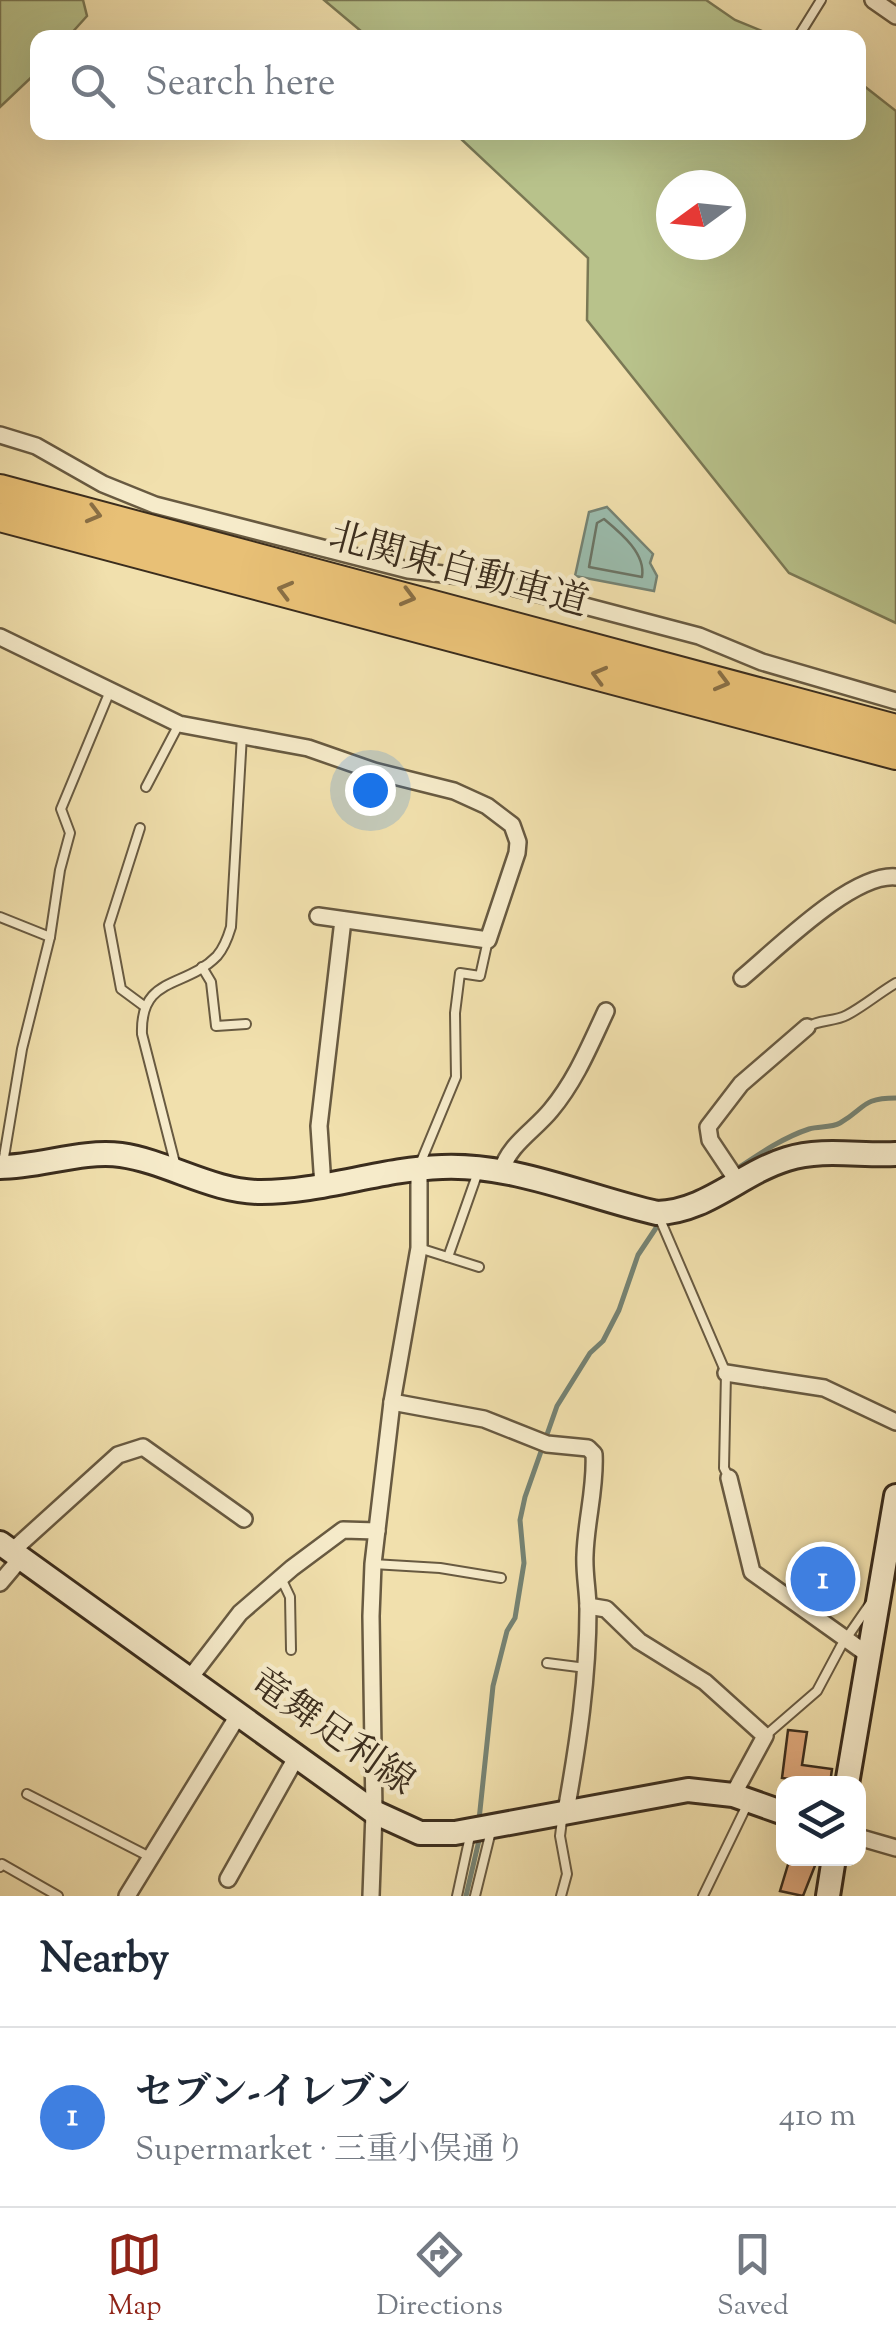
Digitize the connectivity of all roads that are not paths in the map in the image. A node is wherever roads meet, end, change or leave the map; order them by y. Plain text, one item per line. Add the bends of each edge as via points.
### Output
1 (820, 0) edge
2 (873, 0) edge
3 (896, 16) edge
4 (802, 30) edge
5 (0, 435) edge
6 (0, 489) edge
7 (0, 517) edge
8 (0, 637) edge
9 (110, 689) junction
10 (896, 701) edge
11 (178, 724) junction
12 (896, 729) edge
13 (242, 736) junction
14 (896, 755) edge
15 (146, 787) dead end
16 (140, 828) dead end
17 (896, 876) edge
18 (318, 916) dead end
19 (0, 918) edge
20 (343, 920) junction
21 (50, 937) junction
22 (488, 940) junction
23 (202, 967) junction
24 (742, 978) dead end
25 (896, 983) edge
26 (144, 1006) junction
27 (606, 1010) dead end
28 (246, 1024) dead end
29 (808, 1027) joint
30 (896, 1154) edge
31 (1, 1167) edge
32 (419, 1168) junction
33 (175, 1170) junction
34 (490, 1170) junction
35 (738, 1182) junction
36 (323, 1186) junction
37 (657, 1212) junction
38 (419, 1248) junction
39 (448, 1257) junction
40 (479, 1267) dead end
41 (726, 1373) junction
42 (392, 1402) junction
43 (896, 1422) edge
44 (729, 1478) joint
45 (896, 1496) edge
46 (244, 1520) dead end
47 (893, 1524) edge
48 (377, 1531) junction
49 (11, 1551) edge
50 (373, 1564) junction
51 (281, 1578) junction
52 (500, 1578) dead end
53 (0, 1583) edge
54 (878, 1592) junction
55 (588, 1606) junction
56 (845, 1640) junction
57 (291, 1650) dead end
58 (867, 1654) junction
59 (547, 1663) dead end
60 (586, 1668) junction
61 (190, 1678) junction
62 (239, 1714) junction
63 (766, 1736) junction
64 (297, 1756) junction
65 (847, 1776) edge
66 (26, 1794) dead end
67 (741, 1798) junction
68 (776, 1810) edge
69 (566, 1811) junction
70 (374, 1812) junction
71 (481, 1829) junction
72 (866, 1839) edge
73 (896, 1848) edge
74 (150, 1857) junction
75 (833, 1866) edge
76 (0, 1867) edge
77 (228, 1879) dead end
78 (58, 1896) edge
79 (127, 1896) edge
80 (370, 1896) edge
81 (457, 1896) edge
82 (475, 1896) edge
83 (561, 1896) edge
84 (704, 1896) edge
85 (828, 1896) edge

1 - 4 lane
2 - 3 street
5 - 10 street via 156,505 699,636
6 -> 12 highway, 北関東自動車道
14 -> 7 highway, 北関東自動車道
8 - 9 street
9 - 11 street
9 - 21 lane via 61,810 70,833
11 - 13 street
11 - 15 lane
13 - 22 street via 454,790 500,814 516,833 517,853
13 - 23 lane via 231,928 217,956
16 - 26 lane via 109,925 121,989
17 - 24 street via 872,878 846,893
18 - 20 street
19 - 21 lane
20 - 22 street
20 - 36 street via 321,1105
21 - 31 lane
22 - 32 lane via 480,976 460,973 456,1077
23 - 26 lane via 152,993
23 - 28 lane via 211,982 216,1026
25 - 29 lane via 849,1014
26 - 33 lane via 142,1034
27 - 34 street via 550,1112
29 - 35 street via 742,1084 708,1127
30 - 35 street via 804,1154
31 - 33 street via 115,1154
32 - 34 street
32 - 36 street
32 - 38 street
33 - 36 street via 237,1190
34 - 37 street
34 - 39 lane
35 - 37 street via 684,1210
37 - 41 lane
38 - 39 lane
38 - 42 street
39 - 40 lane
41 - 43 street via 824,1388
41 - 44 lane
42 - 48 street
42 - 55 street via 484,1419 594,1454 584,1560
44 - 56 street via 752,1572
45 - 47 street
46 - 49 street via 143,1447 118,1455
47 - 54 street
48 - 50 street
48 - 51 street via 344,1530
49 - 53 street
49 - 61 street, 竜舞足利線
50 - 52 lane
50 - 70 street
51 - 57 lane via 290,1597
51 - 61 street via 240,1613
54 - 56 lane
54 - 58 street
55 - 60 street
55 - 63 street via 606,1609
56 - 58 street
56 - 63 lane via 817,1690
58 - 65 street
59 - 60 lane
60 - 69 street
61 - 62 street, 竜舞足利線
62 - 64 street, 竜舞足利線
62 - 74 street
63 - 67 street
64 - 70 street, 竜舞足利線
64 - 77 street
66 - 74 lane
67 - 68 street, 竜舞足利線
67 - 69 street, 竜舞足利線 via 688,1790
67 - 84 lane
69 - 71 street, 竜舞足利線
69 - 83 lane via 560,1825 567,1874
70 - 71 street, 竜舞足利線 via 420,1833
70 - 80 street
71 - 81 lane
71 - 82 lane
72 - 73 street
74 - 79 street
75 - 85 street
76 - 78 lane

